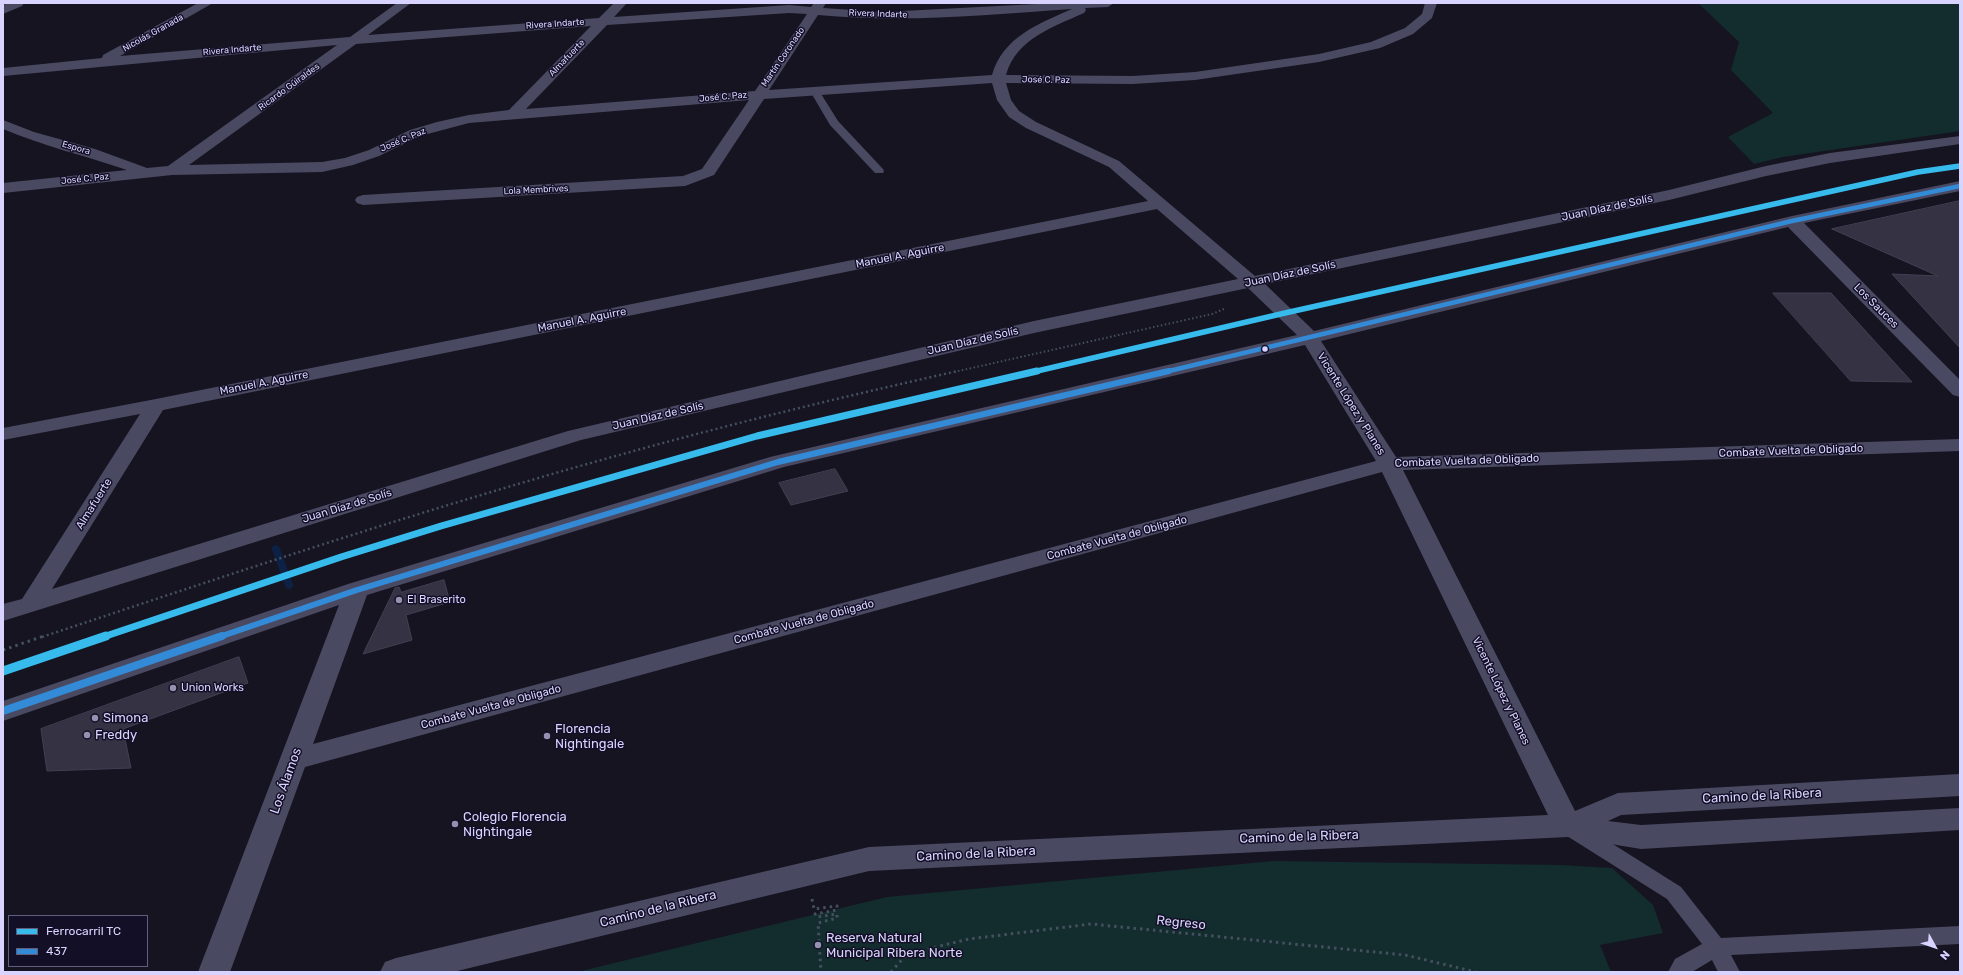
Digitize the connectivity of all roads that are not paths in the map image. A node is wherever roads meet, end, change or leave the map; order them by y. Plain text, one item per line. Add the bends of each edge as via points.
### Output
1 (18, 3) edge
2 (207, 3) edge
3 (405, 3) edge
4 (621, 3) edge
5 (1094, 3) edge
6 (1108, 3) edge
7 (1431, 3) edge
8 (818, 6) edge
9 (3, 10) edge
10 (603, 21) junction
11 (356, 38) junction
12 (100, 62) junction
13 (3, 72) edge
14 (998, 79) junction
15 (815, 91) junction
16 (758, 95) junction
17 (513, 114) junction
18 (3, 124) edge
19 (1960, 140) edge
20 (172, 170) junction
21 (879, 171) dead end
22 (148, 172) junction
23 (708, 172) joint
24 (1960, 186) edge
25 (3, 188) edge
26 (363, 200) dead end
27 (1160, 204) junction
28 (1792, 221) junction
29 (1258, 288) junction
30 (1310, 338) junction
31 (1960, 391) edge
32 (156, 405) junction
33 (3, 434) edge
34 (1960, 445) edge
35 (1389, 464) junction
36 (357, 590) junction
37 (31, 604) junction
38 (3, 613) edge
39 (3, 711) edge
40 (293, 760) junction
41 (1960, 785) edge
42 (1960, 819) edge
43 (1568, 826) junction
44 (1960, 935) edge
45 (1716, 947) junction
46 (214, 972) edge
47 (396, 972) edge
48 (1679, 972) edge
49 (1729, 972) edge

1 - 9 street
2 - 12 street, Nicolás Granada
3 - 11 street, Ricardo Güiraldes
4 - 10 street, Almafuerte
5 - 6 street, Rivera Indarte
5 - 8 street, Rivera Indarte via 934,15 880,16
5 - 14 street via 1043,27 1019,42 1004,61
7 - 14 street, José C. Paz via 1428,15 1409,31 1376,45 1319,58 1195,76 1133,80
8 - 10 street, Rivera Indarte
8 - 16 street, Martín Coronado
10 - 11 street, Rivera Indarte
10 - 17 street, Almafuerte
11 - 12 street, Rivera Indarte
11 - 20 street, Ricardo Güiraldes
12 - 13 street, Rivera Indarte
14 - 15 street, José C. Paz
14 - 27 street, Vicente López y Planes via 1004,100 1014,114 1031,125 1114,164
15 - 16 street, José C. Paz
15 - 21 lane via 834,123
16 - 17 street, José C. Paz
16 - 23 street, Martín Coronado
17 - 20 street, José C. Paz via 468,118 442,125 415,133 374,153 348,162 322,166
18 - 22 street, Espora via 29,135
19 - 29 street, Juan Díaz de Solís via 1830,158 1766,171
20 - 22 street, José C. Paz
22 - 25 street, José C. Paz
23 - 26 street, Lola Membrives via 685,181
24 - 28 street
27 - 29 street, Vicente López y Planes
27 - 32 street, Manuel A. Aguirre
28 - 30 street
28 - 31 street, Los Sauces
29 - 30 street, Vicente López y Planes
29 - 37 street, Juan Díaz de Solís via 916,354 575,436
30 - 35 street, Vicente López y Planes
30 - 36 street via 778,462
32 - 33 street, Manuel A. Aguirre
32 - 37 street, Almafuerte
34 - 35 street, Combate Vuelta de Obligado
35 - 40 street, Combate Vuelta de Obligado
35 - 43 street, Vicente López y Planes
36 - 39 street
36 - 40 street, Los Álamos
37 - 38 street, Juan Díaz de Solís
40 - 46 street, Los Álamos
41 - 43 street, Camino de la Ribera via 1618,804
42 - 43 street, Camino de la Ribera via 1641,837
43 - 45 lane via 1674,894
43 - 47 street, Camino de la Ribera via 869,859
44 - 45 lane
45 - 48 lane via 1682,966
45 - 49 lane

